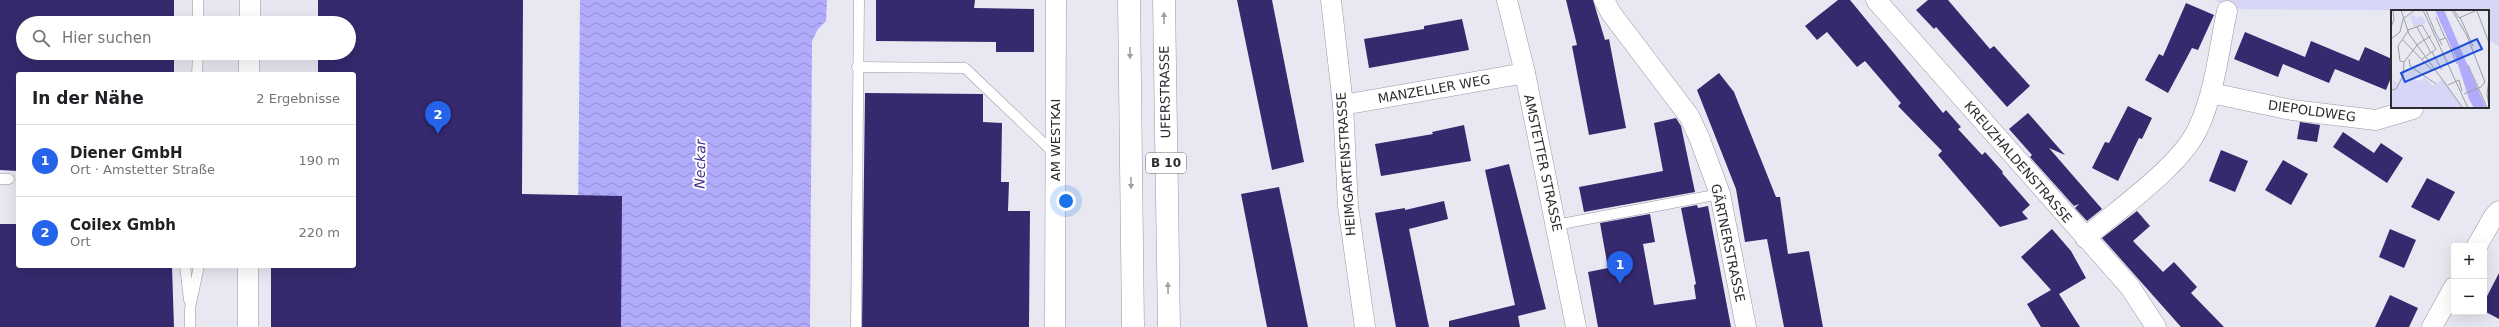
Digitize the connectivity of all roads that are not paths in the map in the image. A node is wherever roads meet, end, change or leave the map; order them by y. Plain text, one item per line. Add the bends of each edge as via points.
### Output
1 (198, 0) edge
2 (250, 0) edge
3 (859, 0) edge
4 (1056, 0) edge
5 (1129, 0) edge
6 (1164, 0) edge
7 (1331, 0) edge
8 (1507, 0) edge
9 (1604, 0) edge
10 (1876, 0) edge
11 (2227, 11) dead end
12 (198, 16) edge
13 (250, 16) edge
14 (198, 60) edge
15 (249, 60) edge
16 (857, 67) junction
17 (197, 72) edge
18 (249, 72) edge
19 (1525, 73) junction
20 (2211, 93) junction
21 (1343, 105) junction
22 (2413, 109) dead end
23 (1055, 154) junction
24 (1720, 194) junction
25 (2499, 212) edge
26 (1556, 225) junction
27 (2085, 238) junction
28 (2479, 243) edge
29 (185, 268) edge
30 (199, 268) edge
31 (248, 268) edge
32 (2451, 292) edge
33 (190, 308) junction
34 (190, 327) edge
35 (248, 327) edge
36 (856, 327) edge
37 (1055, 327) edge
38 (1133, 327) edge
39 (1169, 327) edge
40 (1365, 327) edge
41 (1576, 327) edge
42 (1746, 327) edge
43 (2156, 327) edge
44 (2432, 327) edge

1 - 12 lane
2 - 13 street
3 - 16 lane
4 - 23 street, AM WESTKAI
5 -> 38 highway, B 10
39 -> 6 highway, UFERSTRASSE / B 10
7 - 21 street, HEIMGARTENSTRASSE
8 - 19 street, AMSTETTER STRASSE
9 - 24 street, GÄRTNERSTRASSE via 1611,13 1689,116
10 - 27 street, KREUZHALDENSTRASSE
11 - 20 street
14 - 17 lane
15 - 18 street
16 - 23 lane via 965,68
16 - 36 lane
19 - 21 street, MANZELLER WEG
19 - 26 street, AMSTETTER STRASSE
20 - 22 street, DIEPOLDWEG via 2292,110 2376,120
20 - 27 street via 2199,127 2179,158
21 - 40 street, HEIMGARTENSTRASSE via 1348,206
23 - 37 street, AM WESTKAI
24 - 26 lane
24 - 42 street, GÄRTNERSTRASSE
25 - 28 street
26 - 41 street, AMSTETTER STRASSE
27 - 43 street, KREUZHALDENSTRASSE via 2130,287
29 - 33 lane
30 - 33 lane
31 - 35 street
32 - 44 street
33 - 34 lane

